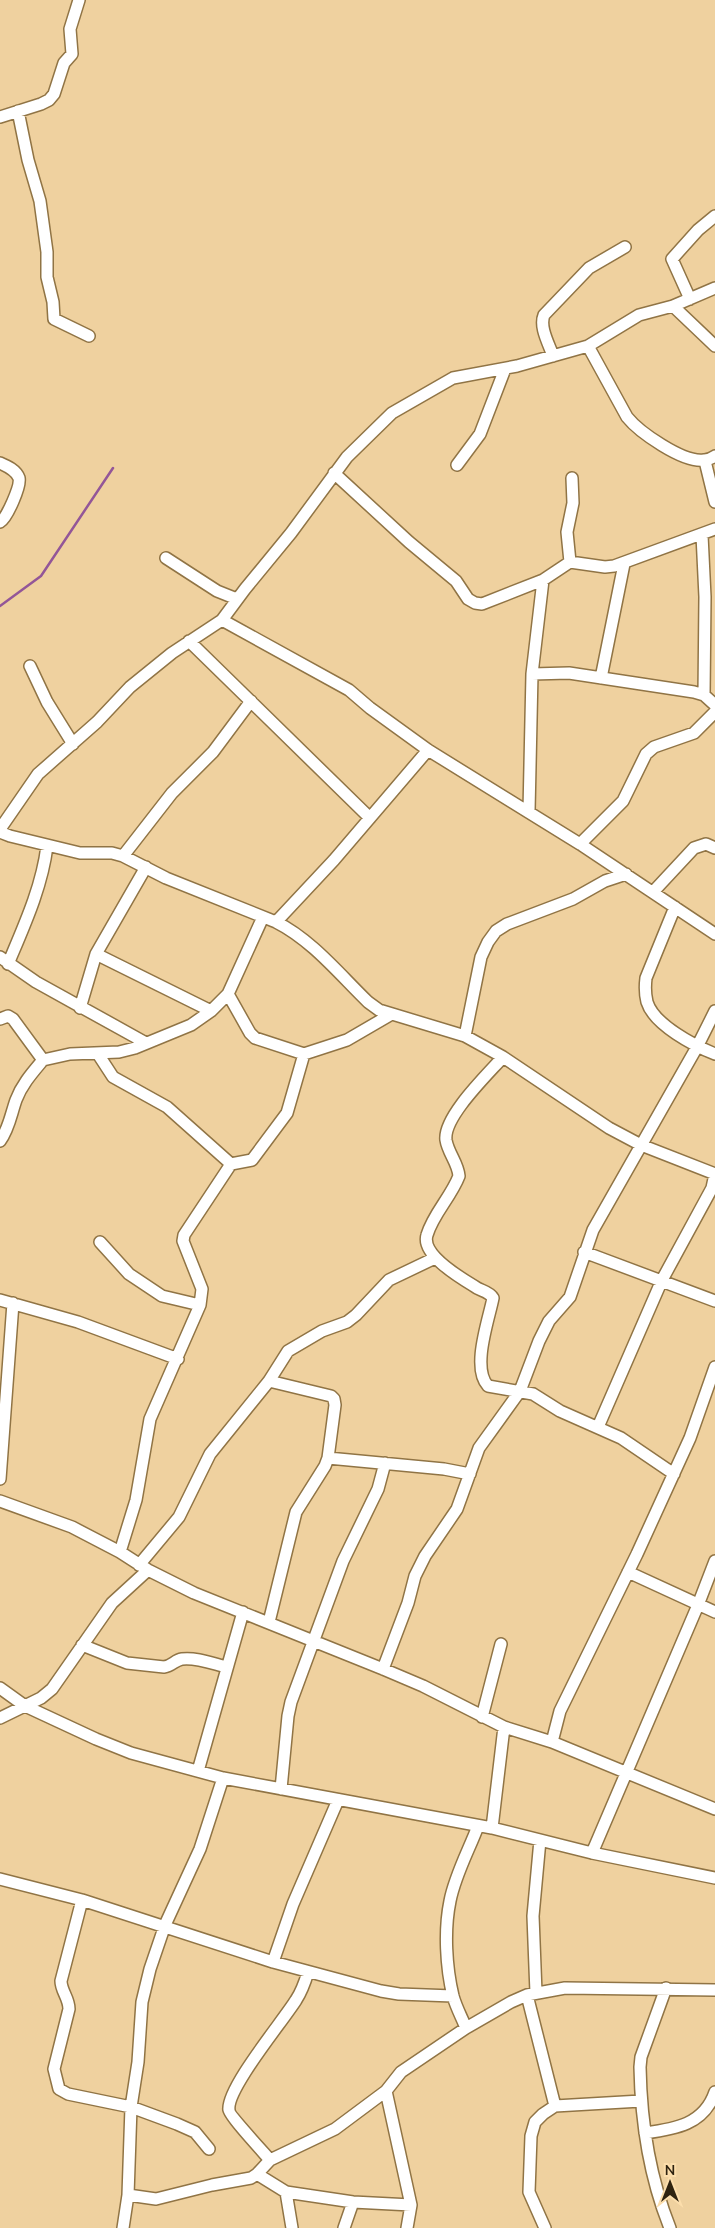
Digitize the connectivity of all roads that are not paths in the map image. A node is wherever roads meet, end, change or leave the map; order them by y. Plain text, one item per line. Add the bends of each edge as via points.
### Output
1 (79, 0) edge
2 (18, 111) junction
3 (0, 118) edge
4 (715, 216) edge
5 (625, 247) dead end
6 (715, 288) edge
7 (690, 299) junction
8 (673, 306) junction
9 (89, 336) dead end
10 (588, 346) junction
11 (715, 346) edge
12 (553, 356) junction
13 (505, 369) junction
14 (710, 458) edge
15 (0, 462) edge
16 (457, 465) dead end
17 (334, 473) junction
18 (572, 478) dead end
19 (715, 502) edge
20 (0, 522) edge
21 (715, 529) edge
22 (702, 535) junction
23 (166, 558) dead end
24 (570, 562) junction
25 (624, 564) junction
26 (543, 580) junction
27 (237, 599) junction
28 (222, 620) junction
29 (189, 641) junction
30 (30, 666) dead end
31 (532, 674) junction
32 (601, 678) junction
33 (704, 695) junction
34 (251, 701) junction
35 (715, 705) edge
36 (715, 712) edge
37 (73, 744) junction
38 (428, 750) junction
39 (529, 811) junction
40 (370, 818) junction
41 (0, 830) edge
42 (580, 844) junction
43 (47, 846) junction
44 (715, 848) edge
45 (123, 856) junction
46 (146, 867) junction
47 (626, 874) junction
48 (653, 892) junction
49 (676, 907) junction
50 (264, 917) junction
51 (276, 922) junction
52 (715, 934) edge
53 (96, 954) junction
54 (4, 961) edge
55 (228, 994) junction
56 (80, 1008) junction
57 (211, 1011) junction
58 (715, 1011) edge
59 (390, 1015) junction
60 (0, 1018) edge
61 (466, 1036) junction
62 (146, 1043) junction
63 (697, 1047) junction
64 (98, 1054) junction
65 (304, 1054) junction
66 (715, 1054) edge
67 (503, 1057) junction
68 (43, 1060) junction
69 (0, 1141) edge
70 (641, 1145) junction
71 (231, 1164) junction
72 (715, 1174) edge
73 (100, 1242) dead end
74 (584, 1252) junction
75 (435, 1258) junction
76 (662, 1280) junction
77 (0, 1300) edge
78 (715, 1301) edge
79 (13, 1303) junction
80 (200, 1305) junction
81 (178, 1359) junction
82 (715, 1367) edge
83 (269, 1381) junction
84 (520, 1391) junction
85 (598, 1427) junction
86 (328, 1458) junction
87 (385, 1463) junction
88 (470, 1474) junction
89 (674, 1474) junction
90 (0, 1479) edge
91 (0, 1501) edge
92 (120, 1552) junction
93 (715, 1561) edge
94 (144, 1568) junction
95 (628, 1572) junction
96 (698, 1605) junction
97 (243, 1612) junction
98 (715, 1612) edge
99 (269, 1622) junction
100 (314, 1641) junction
101 (502, 1644) dead end
102 (82, 1645) junction
103 (227, 1667) junction
104 (383, 1668) junction
105 (0, 1688) edge
106 (25, 1706) junction
107 (482, 1717) junction
108 (0, 1718) edge
109 (504, 1727) junction
110 (552, 1742) junction
111 (198, 1771) junction
112 (626, 1773) junction
113 (223, 1778) junction
114 (281, 1789) junction
115 (338, 1800) junction
116 (715, 1809) edge
117 (478, 1826) junction
118 (492, 1828) junction
119 (540, 1840) junction
120 (592, 1853) junction
121 (715, 1878) edge
122 (0, 1879) edge
123 (82, 1900) junction
124 (165, 1925) junction
125 (273, 1962) junction
126 (308, 1972) junction
127 (666, 1988) junction
128 (715, 1990) edge
129 (531, 1994) junction
130 (453, 1996) junction
131 (466, 2028) junction
132 (386, 2092) junction
133 (715, 2092) edge
134 (641, 2101) junction
135 (555, 2106) junction
136 (131, 2107) junction
137 (644, 2133) junction
138 (209, 2149) dead end
139 (270, 2160) junction
140 (257, 2174) junction
141 (286, 2192) junction
142 (128, 2195) junction
143 (353, 2202) junction
144 (411, 2206) junction
145 (123, 2228) edge
146 (292, 2228) edge
147 (344, 2228) edge
148 (407, 2228) edge
149 (545, 2228) edge
150 (670, 2228) edge

1 - 2 street via 70,29 72,54 64,63 54,94 41,104
2 - 3 street
2 - 9 street via 40,201 47,278 54,302 53,316
4 - 7 street via 672,259
5 - 12 street via 589,268 544,315 543,328
6 - 7 street
7 - 8 street
8 - 10 street via 633,318
8 - 11 street
10 - 12 street
10 - 14 street via 626,416 635,426 686,457
12 - 13 street
13 - 16 street via 480,434
13 - 17 street via 453,378 412,400 359,443
14 - 19 street
15 - 20 street via 19,477 7,515
17 - 26 street via 456,581 468,599 475,603 482,604
17 - 27 street via 292,533
18 - 24 street via 573,503 567,532
21 - 22 street
22 - 25 street
22 - 33 street
23 - 27 street via 216,591
24 - 25 street via 605,567
24 - 26 street
25 - 32 street
26 - 31 street
27 - 28 street
28 - 29 street
28 - 38 street via 349,690
29 - 34 street
29 - 37 street via 140,678
30 - 37 street
31 - 32 street via 569,673
31 - 39 street
32 - 33 street
33 - 35 street
34 - 40 street
34 - 45 street via 213,752 172,793
36 - 42 street via 694,733 654,747 646,754 623,801
37 - 41 street via 34,779
38 - 39 street
38 - 40 street
39 - 42 street
40 - 51 street
41 - 43 street
42 - 47 street
43 - 45 street via 80,853
43 - 54 street via 44,869 25,923
44 - 48 street via 706,844 694,848
45 - 46 street
46 - 50 street
46 - 53 street
47 - 48 street
47 - 61 street via 595,885 573,899 506,924 496,932 481,957
48 - 49 street
49 - 52 street
49 - 63 street via 646,978 647,1004 670,1029
50 - 51 street
50 - 55 street
51 - 59 street via 305,941 368,1002
53 - 56 street
53 - 57 street
54 - 56 street
55 - 57 street
55 - 65 street via 255,1038
56 - 62 street
57 - 62 street via 180,1031
58 - 63 street
59 - 61 street
59 - 65 street via 347,1040
60 - 68 street via 8,1016 13,1019
61 - 67 street
62 - 64 street via 119,1052
63 - 66 street
63 - 70 street
64 - 68 street via 70,1054
64 - 71 street via 113,1077 167,1107
65 - 71 street via 287,1113 252,1160
67 - 70 street via 609,1128
67 - 75 street via 448,1127 446,1142 459,1176 428,1233 426,1245
68 - 69 street via 23,1084
70 - 72 street
70 - 74 street
71 - 80 street via 184,1235 183,1241 202,1289
72 - 76 street via 712,1188
73 - 80 street via 129,1274 162,1296
74 - 76 street
74 - 84 street via 570,1297 546,1328
75 - 83 street via 389,1280 346,1322 322,1331 288,1351
75 - 84 street via 475,1288 491,1294 493,1298 481,1357 485,1383
76 - 78 street
76 - 85 street
77 - 79 street
79 - 81 street via 78,1322
79 - 90 street
80 - 81 street
81 - 92 street via 150,1419 136,1500
82 - 89 street
83 - 86 street via 334,1399
83 - 94 street via 210,1454 184,1508
84 - 85 street via 533,1394 560,1411
84 - 88 street via 486,1437
85 - 89 street via 621,1438
86 - 87 street
86 - 99 street via 296,1512
87 - 88 street
87 - 100 street via 378,1489 343,1560
88 - 104 street via 457,1509 424,1556 415,1576
89 - 95 street
91 - 92 street via 72,1527
92 - 94 street
93 - 96 street
94 - 97 street via 194,1593
94 - 102 street via 112,1603
95 - 96 street
95 - 110 street via 560,1711
96 - 98 street
96 - 112 street
97 - 99 street
97 - 103 street
99 - 100 street
100 - 104 street
100 - 114 street via 288,1716
101 - 107 street
102 - 103 street via 127,1663 164,1667 187,1659
102 - 106 street via 52,1689
103 - 111 street
104 - 107 street
105 - 106 street
106 - 108 street
106 - 111 street via 131,1753
107 - 109 street
109 - 110 street
109 - 118 street
110 - 112 street
111 - 113 street
112 - 116 street
112 - 120 street
113 - 114 street
113 - 124 street via 200,1850
114 - 115 street
115 - 117 street
115 - 125 street via 293,1904
117 - 118 street
117 - 130 street via 450,1901 447,1951
118 - 119 street
119 - 120 street
119 - 129 street via 533,1916
120 - 121 street
122 - 123 street
123 - 124 street
123 - 136 street via 61,1980 69,2008 54,2069 55,2080 59,2089 68,2094
124 - 125 street
124 - 136 street via 142,2002
125 - 126 street
126 - 130 street via 399,1994
126 - 139 street via 295,2002 246,2070 230,2103 231,2116
127 - 128 street
127 - 129 street via 565,1988
127 - 134 street via 641,2057
129 - 131 street
129 - 135 street
130 - 131 street
131 - 132 street via 401,2072
132 - 139 street via 335,2129
132 - 144 street
133 - 137 street via 701,2115 689,2123
134 - 135 street
134 - 137 street
135 - 149 street via 535,2122 531,2136 529,2192
136 - 138 street via 195,2132
136 - 142 street
137 - 150 street via 657,2196
139 - 140 street
140 - 141 street
140 - 142 street via 156,2200
141 - 143 street
141 - 146 street
142 - 145 street
143 - 144 street
143 - 147 street
144 - 148 street

